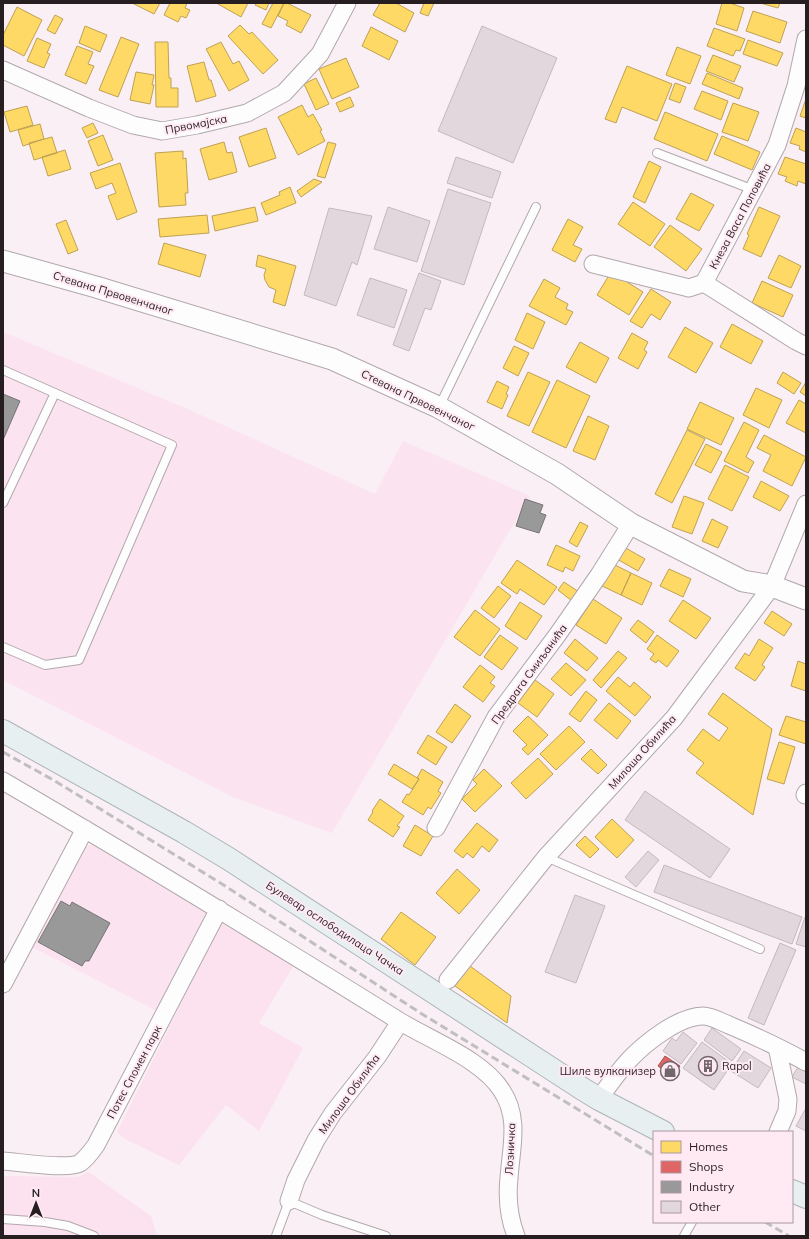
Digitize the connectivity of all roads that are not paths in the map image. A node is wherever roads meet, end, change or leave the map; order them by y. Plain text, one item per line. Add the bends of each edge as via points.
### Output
1 (345, 4) edge
2 (806, 39) edge
3 (3, 70) edge
4 (657, 153) dead end
5 (754, 190) junction
6 (536, 207) dead end
7 (3, 261) edge
8 (593, 264) dead end
9 (704, 283) junction
10 (806, 346) edge
11 (3, 370) edge
12 (55, 393) junction
13 (438, 407) junction
14 (3, 503) edge
15 (806, 505) edge
16 (631, 524) junction
17 (772, 586) junction
18 (806, 599) edge
19 (3, 646) edge
20 (3, 730) edge
21 (3, 781) edge
22 (436, 828) dead end
23 (85, 829) junction
24 (546, 857) junction
25 (219, 909) junction
26 (760, 949) dead end
27 (448, 980) dead end
28 (3, 984) edge
29 (400, 1022) junction
30 (777, 1047) junction
31 (806, 1062) edge
32 (598, 1098) junction
33 (661, 1131) edge
34 (778, 1131) edge
35 (3, 1161) edge
36 (289, 1201) junction
37 (3, 1218) edge
38 (691, 1223) edge
39 (514, 1234) edge
40 (94, 1236) edge
41 (276, 1236) edge
42 (386, 1236) edge
43 (684, 1236) edge

1 - 3 street, Првомајска via 320,54 284,93 247,113 198,125 162,131 133,126
2 - 5 street, Кнеза Васа Поповића via 796,86 777,145
4 - 5 lane
5 - 9 street, Кнеза Васа Поповића
6 - 13 lane
7 - 13 street, Стевана Првовенчаног via 332,359
8 - 9 street via 689,288
9 - 10 street
11 - 12 lane
12 - 14 lane
12 - 19 lane via 172,444 79,660 45,665
13 - 16 street, Стевана Првовенчаног via 558,474
15 - 17 street, Милоша Обилића
16 - 17 street, Стевана Првовенчаног via 742,581
16 - 22 street, Предрага Смиљанића via 580,602 496,717
17 - 18 street, Стевана Првовенчаног
17 - 24 street, Милоша Обилића via 674,718
20 - 32 main road, Булевар ослободилаца Чачка via 178,828
21 - 23 street
23 - 25 street
23 - 28 street
24 - 26 lane
24 - 27 street, Милоша Обилића
25 - 29 street
25 - 35 street, Потес Спомен парк via 88,1156 79,1164 64,1166
29 - 36 street, Милоша Обилића via 377,1057 333,1112 299,1174
29 - 39 street, Лозничка via 487,1073 502,1091 510,1108 513,1124 508,1192
30 - 31 street
30 - 32 street via 712,1018 703,1016 690,1019 677,1024 642,1048
30 - 34 street via 788,1099 787,1111
32 - 33 main road, Булевар ослободилаца Чачка
36 - 41 lane, Милоша Обилића
36 - 42 lane
37 - 40 lane via 68,1226
38 - 43 lane

